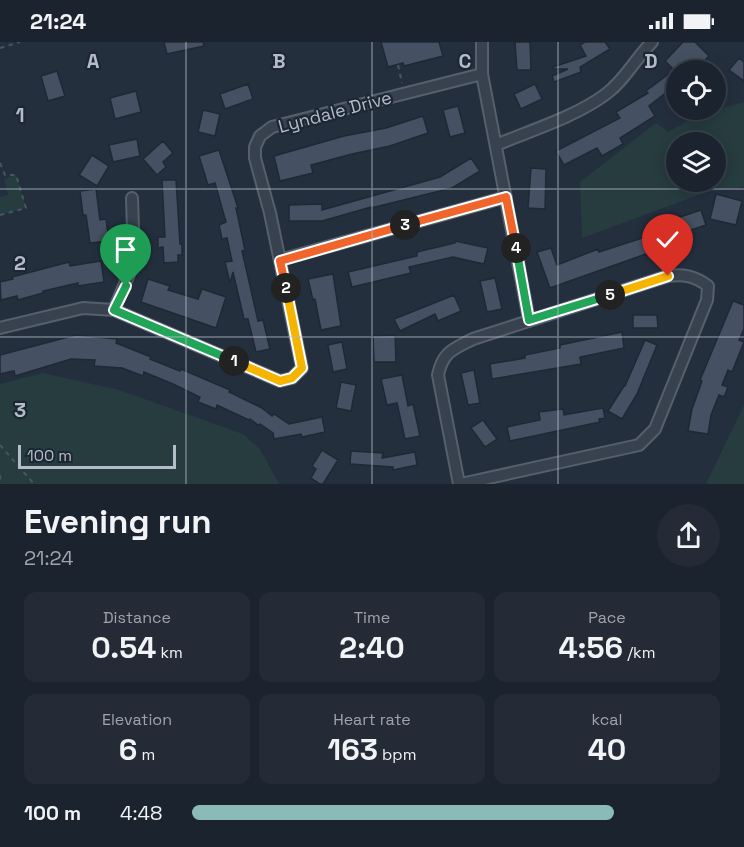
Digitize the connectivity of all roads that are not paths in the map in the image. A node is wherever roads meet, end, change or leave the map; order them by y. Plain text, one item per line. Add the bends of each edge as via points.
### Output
1 (482, 42) edge
2 (652, 42) edge
3 (482, 74) junction
4 (496, 145) junction
5 (506, 197) junction
6 (132, 198) dead end
7 (280, 261) junction
8 (114, 310) junction
9 (529, 320) junction
10 (0, 328) edge
11 (460, 484) edge

1 - 3 street
2 - 4 street via 606,95 566,117
3 - 4 street
3 - 7 street, Lyndale Drive via 272,127 260,136 255,158
4 - 5 street
5 - 7 street
5 - 9 street
6 - 8 street via 134,262
7 - 8 street, Lyndale Drive via 302,368 292,378 280,381
8 - 10 street via 83,308
9 - 11 street via 473,339 447,353 440,363 438,375
9 - 11 street via 668,276 683,274 708,286 707,300 655,429 639,445

